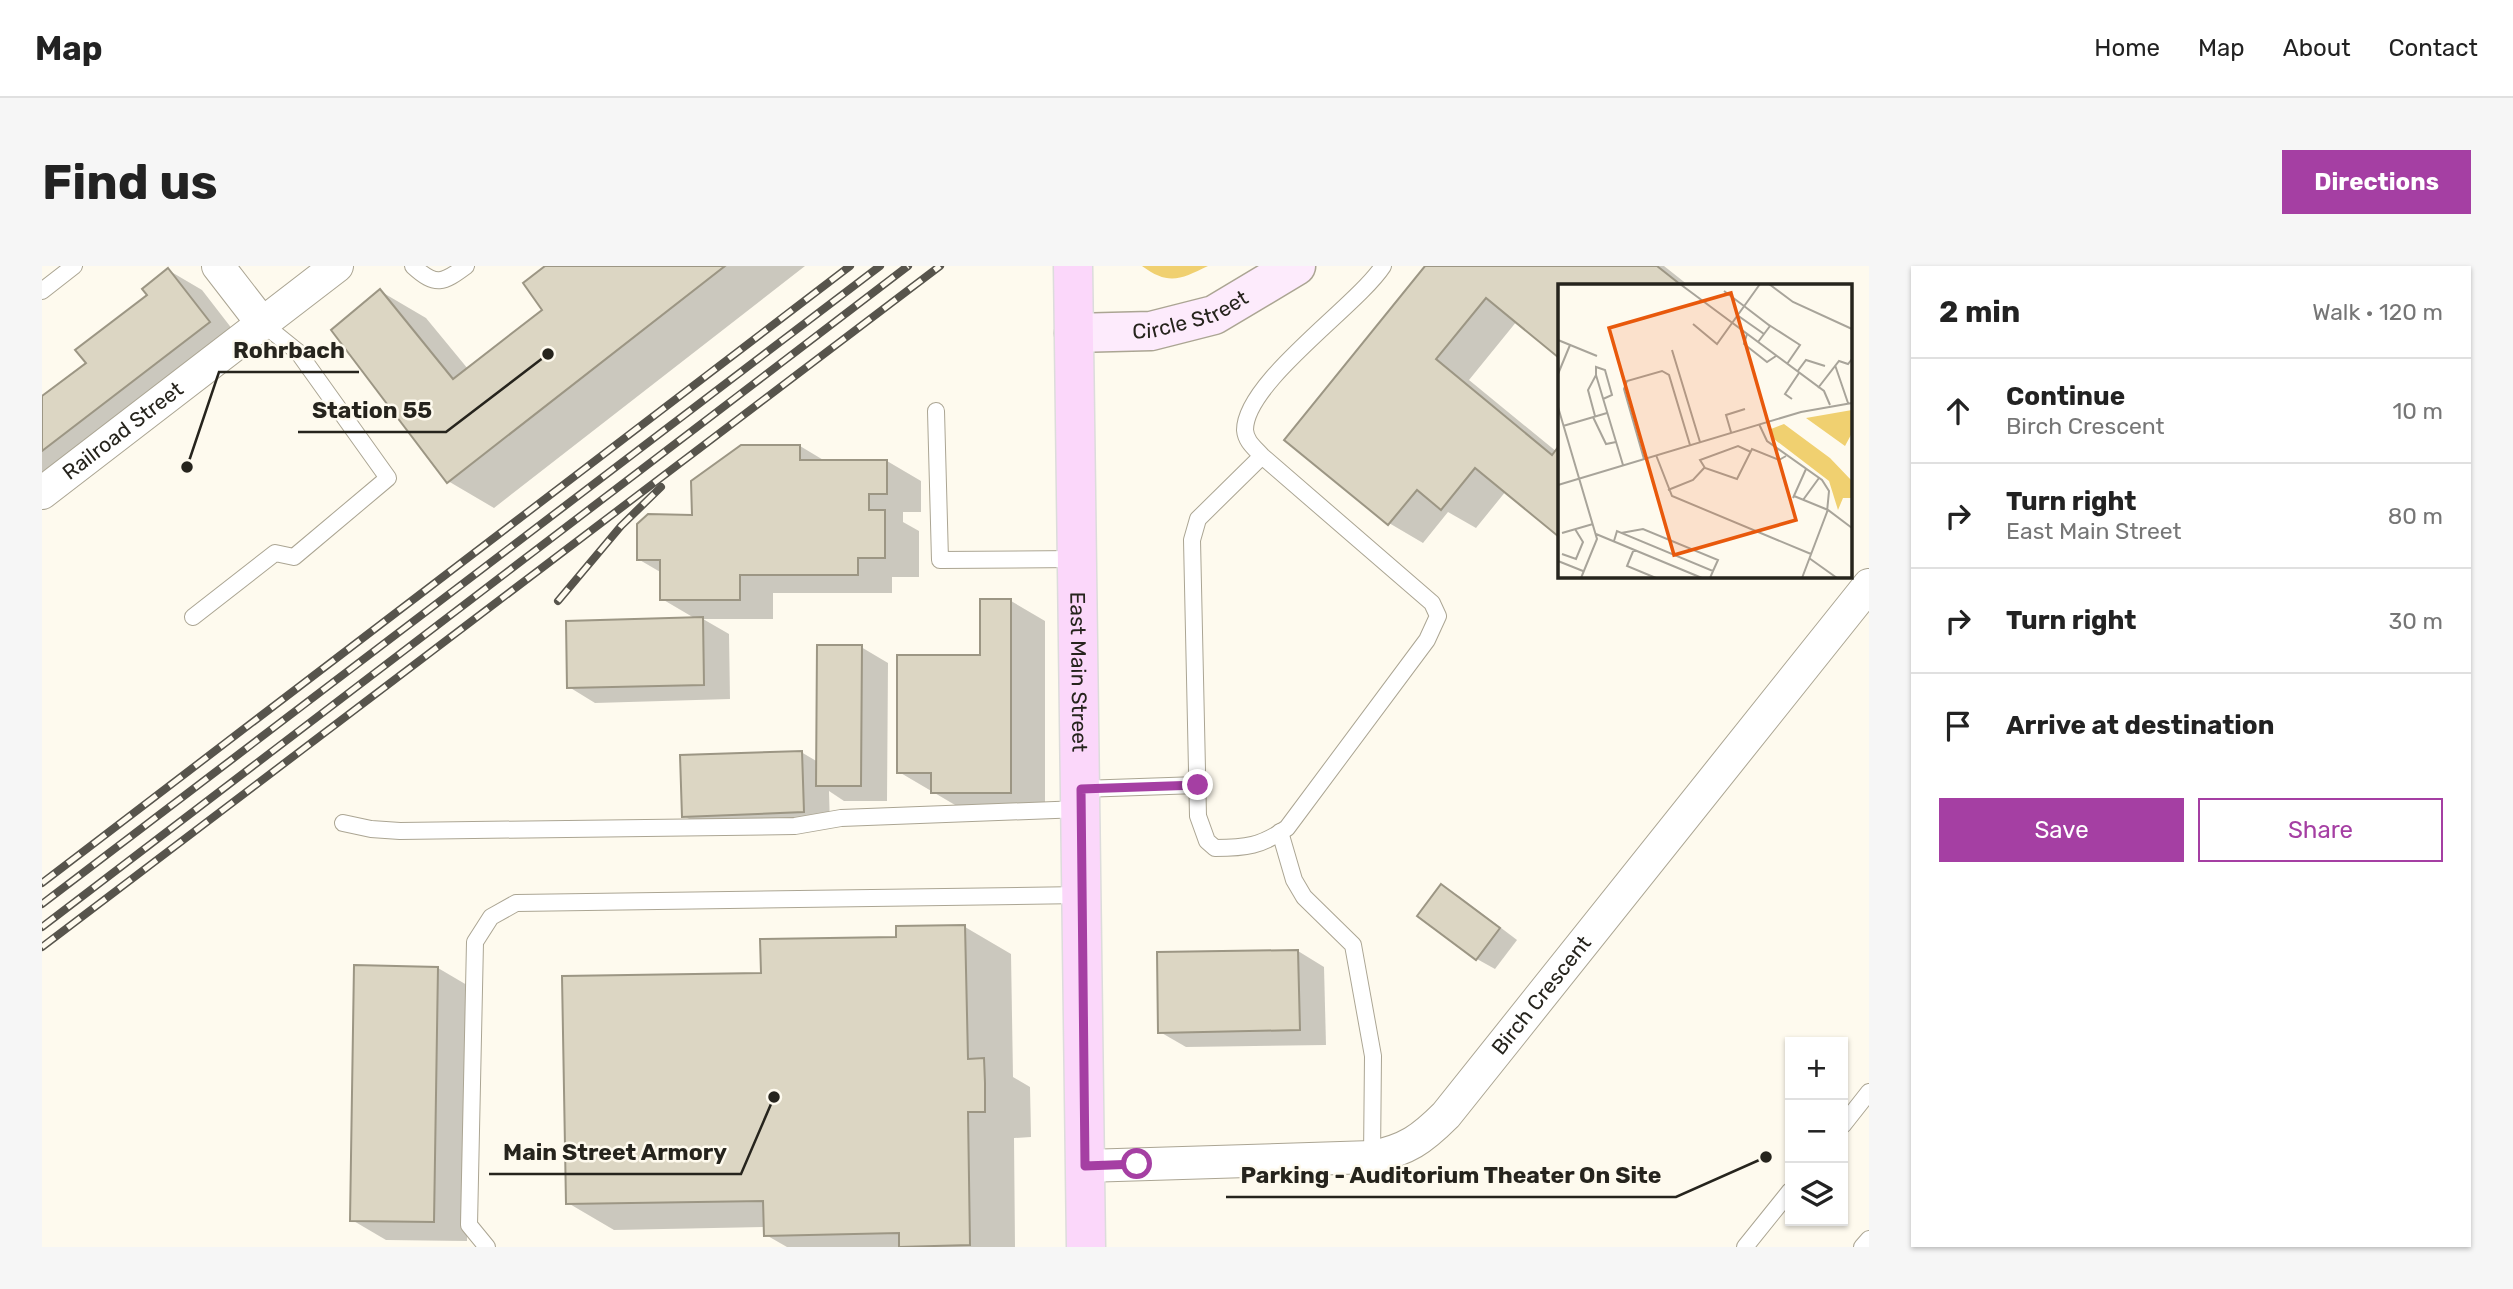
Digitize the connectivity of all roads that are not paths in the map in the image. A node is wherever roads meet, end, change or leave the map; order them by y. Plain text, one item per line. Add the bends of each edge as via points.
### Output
1 (74, 266) edge
2 (218, 266) edge
3 (337, 266) edge
4 (413, 266) edge
5 (466, 266) edge
6 (1073, 266) edge
7 (1296, 266) edge
8 (1383, 266) edge
9 (42, 291) edge
10 (262, 323) junction
11 (1074, 333) junction
12 (936, 411) dead end
13 (1262, 456) junction
14 (42, 492) edge
15 (1077, 559) junction
16 (1869, 585) edge
17 (193, 617) dead end
18 (1198, 785) junction
19 (1081, 799) junction
20 (343, 823) dead end
21 (1280, 832) junction
22 (1082, 895) junction
23 (1869, 1093) edge
24 (1848, 1119) edge
25 (1382, 1155) junction
26 (1085, 1166) junction
27 (1785, 1197) edge
28 (1869, 1239) edge
29 (487, 1247) edge
30 (1086, 1247) edge
31 (1745, 1247) edge
32 (1862, 1247) edge

1 - 9 lane
2 - 10 street
3 - 10 street, Railroad Street
4 - 5 lane via 433,281 447,280
6 - 11 main road, East Main Street
7 - 11 main road, Circle Street via 1214,315 1151,331
8 - 13 lane via 1308,339 1251,409 1245,428 1247,440
10 - 14 street, Railroad Street
10 - 17 lane via 298,352 388,478 294,556 275,552
11 - 15 main road, East Main Street
12 - 15 lane via 940,560
13 - 18 lane via 1199,519 1192,540
13 - 21 lane via 1432,603 1438,616 1427,639
15 - 19 main road, East Main Street
16 - 25 street, Birch Crescent via 1446,1115 1408,1147
18 - 19 lane
18 - 21 lane via 1198,816 1207,841 1215,848 1245,848
19 - 20 lane via 841,818 795,826 400,831
19 - 22 main road, East Main Street
21 - 25 lane via 1304,897 1353,945 1373,1056
22 - 26 main road, East Main Street
22 - 29 lane via 516,903 491,917 475,942 470,1225
23 - 24 lane
25 - 26 street, Birch Crescent
26 - 30 main road, East Main Street
27 - 31 lane
28 - 32 lane

